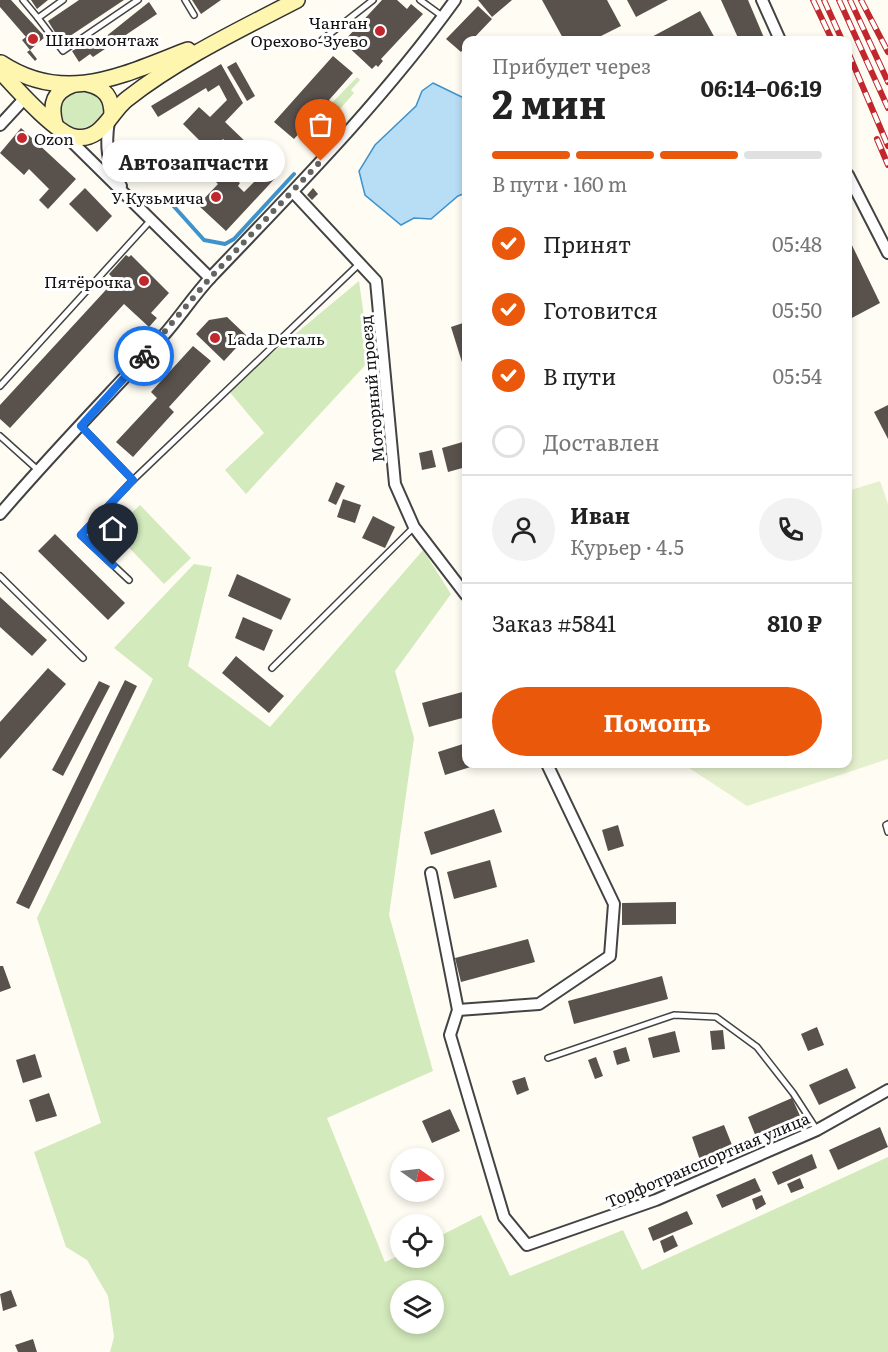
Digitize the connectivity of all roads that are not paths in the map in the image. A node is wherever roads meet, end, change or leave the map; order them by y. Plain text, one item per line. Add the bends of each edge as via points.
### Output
1 (23, 0) edge
2 (63, 0) edge
3 (138, 0) edge
4 (185, 0) edge
5 (297, 0) edge
6 (373, 0) edge
7 (420, 0) edge
8 (455, 0) edge
9 (762, 0) edge
10 (194, 15) dead end
11 (444, 17) junction
12 (38, 18) junction
13 (230, 34) junction
14 (778, 36) edge
15 (322, 40) dead end
16 (0, 62) edge
17 (0, 71) edge
18 (78, 84) junction
19 (25, 98) junction
20 (111, 118) junction
21 (0, 125) edge
22 (58, 128) junction
23 (852, 183) edge
24 (293, 192) junction
25 (131, 201) junction
26 (150, 221) junction
27 (888, 254) edge
28 (356, 267) dead end
29 (210, 278) junction
30 (0, 386) edge
31 (81, 426) junction
32 (0, 436) edge
33 (39, 471) junction
34 (133, 480) junction
35 (1, 510) edge
36 (414, 527) junction
37 (0, 576) edge
38 (129, 580) dead end
39 (462, 590) edge
40 (83, 658) dead end
41 (272, 668) dead end
42 (549, 768) edge
43 (888, 824) edge
44 (888, 832) edge
45 (431, 873) dead end
46 (458, 1010) junction
47 (548, 1058) dead end
48 (888, 1090) edge
49 (817, 1130) junction

1 - 12 lane
2 - 12 lane
3 - 12 lane via 63,51
4 - 10 lane
5 - 13 main road
6 - 15 lane
7 - 11 lane
8 - 11 street
9 - 14 street
11 - 24 street via 390,85
13 - 18 main road via 132,74
13 - 20 main road via 142,88 124,101
16 - 18 main road via 17,74 34,79
17 - 19 main road
18 - 20 main road via 104,90 110,98
18 - 22 main road via 63,88 52,104
19 - 21 street
19 - 22 main road
20 - 22 main road via 86,137 75,137
20 - 25 street via 106,137 108,160
22 - 25 street
23 - 27 street
24 - 29 street
24 - 36 street, Моторный проезд via 376,281 395,484
25 - 26 street
26 - 29 street
26 - 30 lane
28 - 34 lane
29 - 31 street
31 - 33 street
31 - 34 lane
32 - 33 lane
33 - 35 street
34 - 38 lane via 81,535
36 - 39 street, Моторный проезд
36 - 41 lane
37 - 40 lane
42 - 46 street via 614,904 610,956 539,1004
43 - 44 lane
45 - 46 street, Торфотранспортная улица
46 - 49 street, Торфотранспортная улица via 450,1035 504,1216 527,1245 656,1200
47 - 49 lane via 674,1015 716,1017 757,1047 794,1093
48 - 49 street, Торфотранспортная улица

